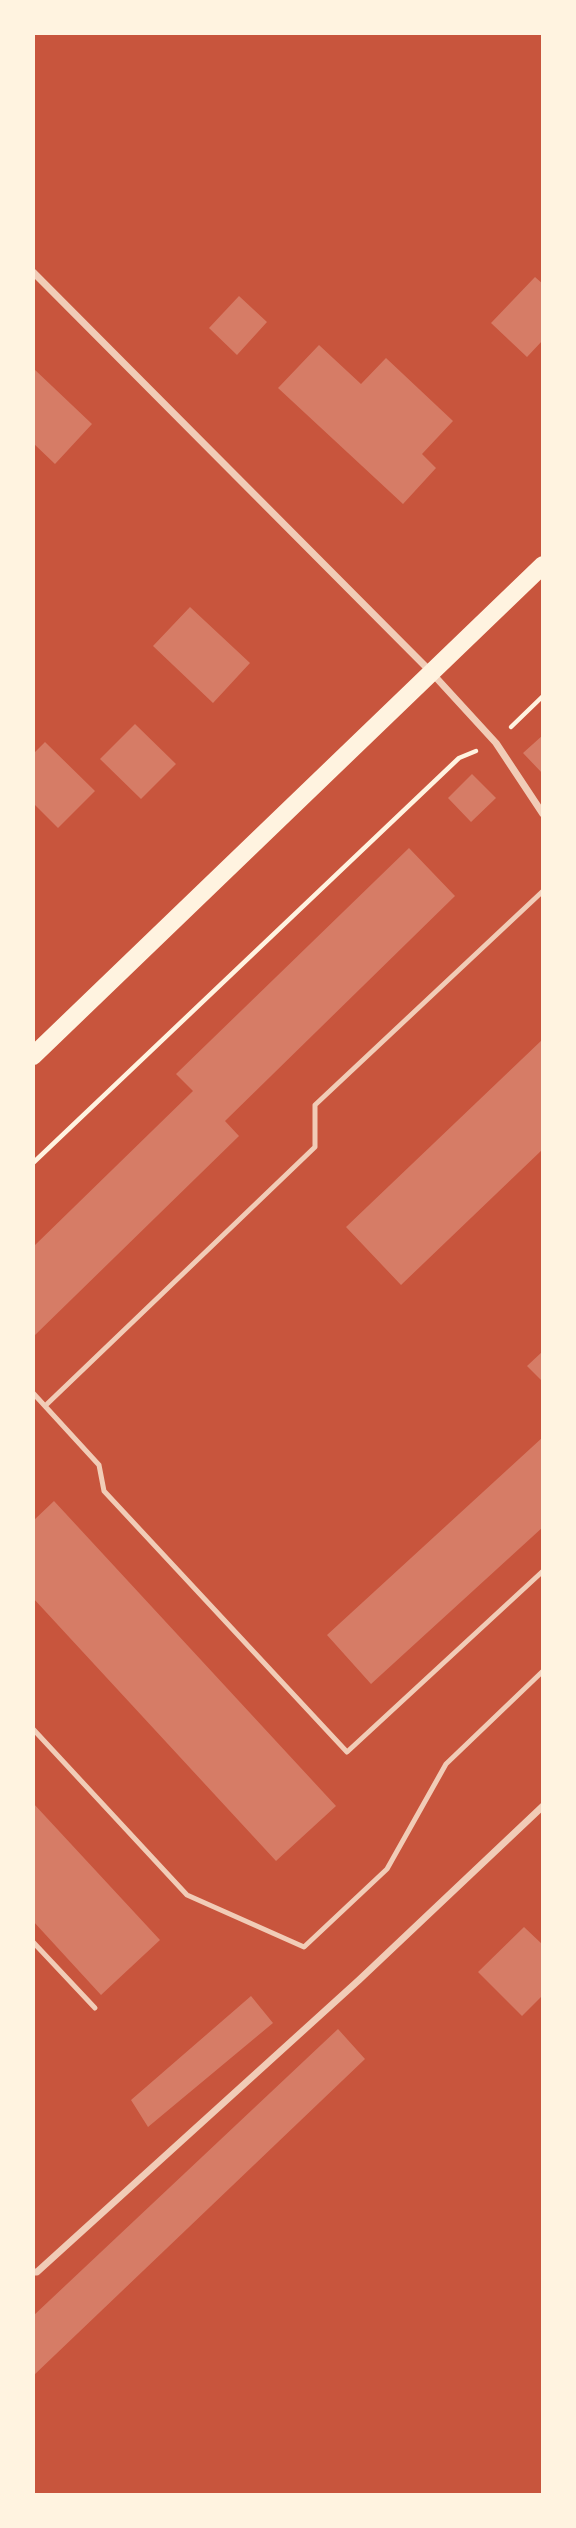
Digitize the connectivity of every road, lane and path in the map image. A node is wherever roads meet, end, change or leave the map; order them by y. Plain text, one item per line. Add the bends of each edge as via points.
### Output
1 (33, 272) edge
2 (543, 565) edge
3 (430, 671) junction
4 (543, 696) edge
5 (496, 743) junction
6 (543, 814) edge
7 (543, 891) edge
8 (33, 1056) edge
9 (33, 1163) edge
10 (33, 1393) edge
11 (45, 1406) junction
12 (543, 1570) edge
13 (543, 1671) edge
14 (33, 1729) edge
15 (543, 1806) edge
16 (33, 1942) edge
17 (95, 2008) dead end
18 (33, 2272) edge

1 - 3 street
2 - 3 main road
3 - 5 street
3 - 8 main road
4 - 5 path
5 - 6 street
5 - 9 path via 458,758
7 - 11 lane via 315,1105 315,1147
10 - 11 lane
11 - 12 lane via 99,1465 104,1491 347,1752
13 - 14 lane via 446,1764 387,1869 304,1947 187,1895
15 - 18 street via 359,1980
16 - 17 lane

